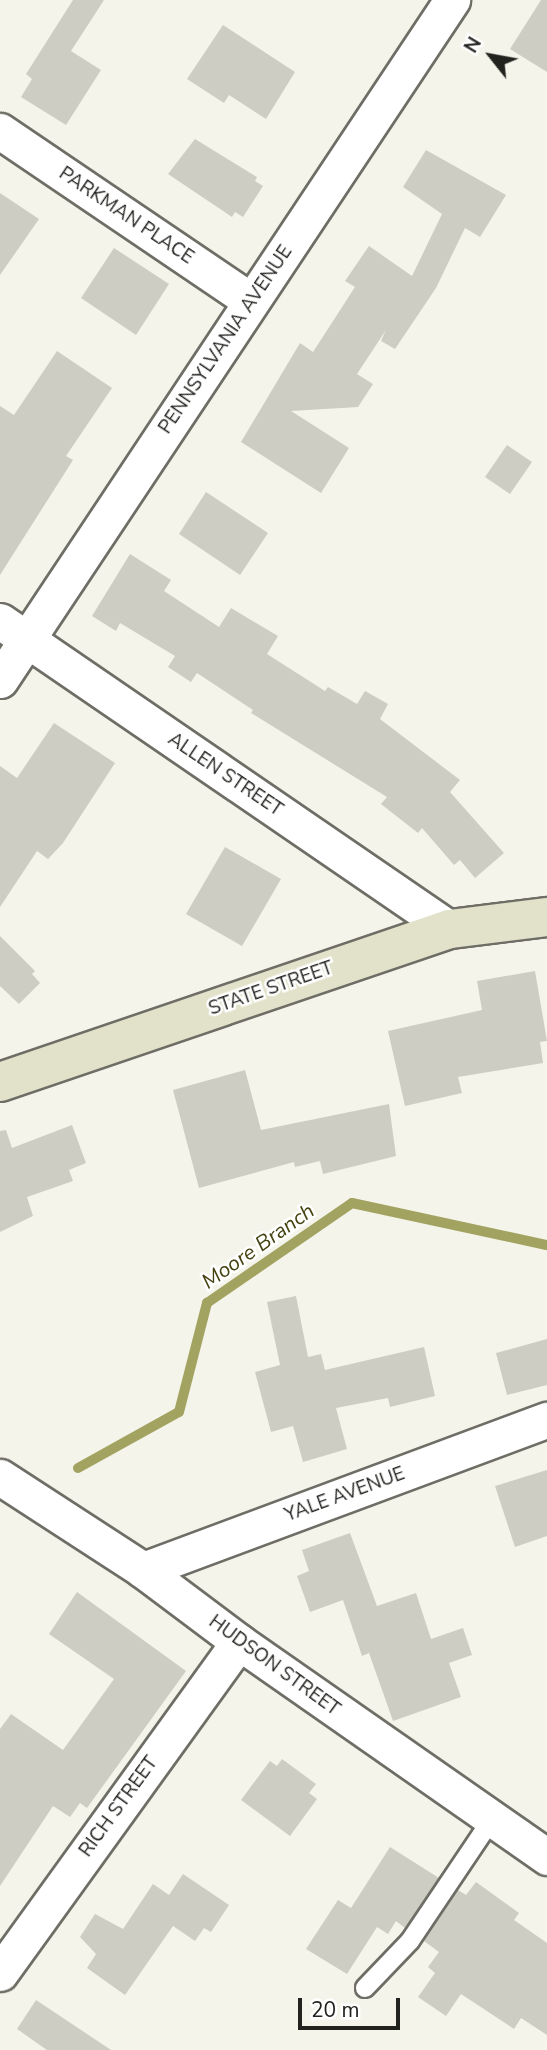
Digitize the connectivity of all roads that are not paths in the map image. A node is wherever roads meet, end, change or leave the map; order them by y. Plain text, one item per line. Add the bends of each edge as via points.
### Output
1 (452, 0) edge
2 (0, 131) edge
3 (251, 301) junction
4 (13, 630) edge
5 (0, 680) edge
6 (547, 917) edge
7 (450, 929) junction
8 (0, 1082) edge
9 (547, 1420) edge
10 (0, 1477) edge
11 (143, 1570) junction
12 (239, 1642) junction
13 (492, 1819) junction
14 (547, 1857) edge
15 (0, 1973) edge
16 (365, 1987) dead end

1 - 3 street, PENNSYLVANIA AVENUE
2 - 3 street, PARKMAN PLACE
3 - 4 street, PENNSYLVANIA AVENUE
4 - 5 street, PENNSYLVANIA AVENUE
4 - 7 street, ALLEN STREET
6 - 7 street, STATE STREET
7 - 8 street, STATE STREET
9 - 11 street, YALE AVENUE
10 - 11 street, HUDSON STREET
11 - 12 street, HUDSON STREET
12 - 13 street, HUDSON STREET
12 - 15 street, RICH STREET
13 - 14 street, HUDSON STREET
13 - 16 lane via 410,1941

